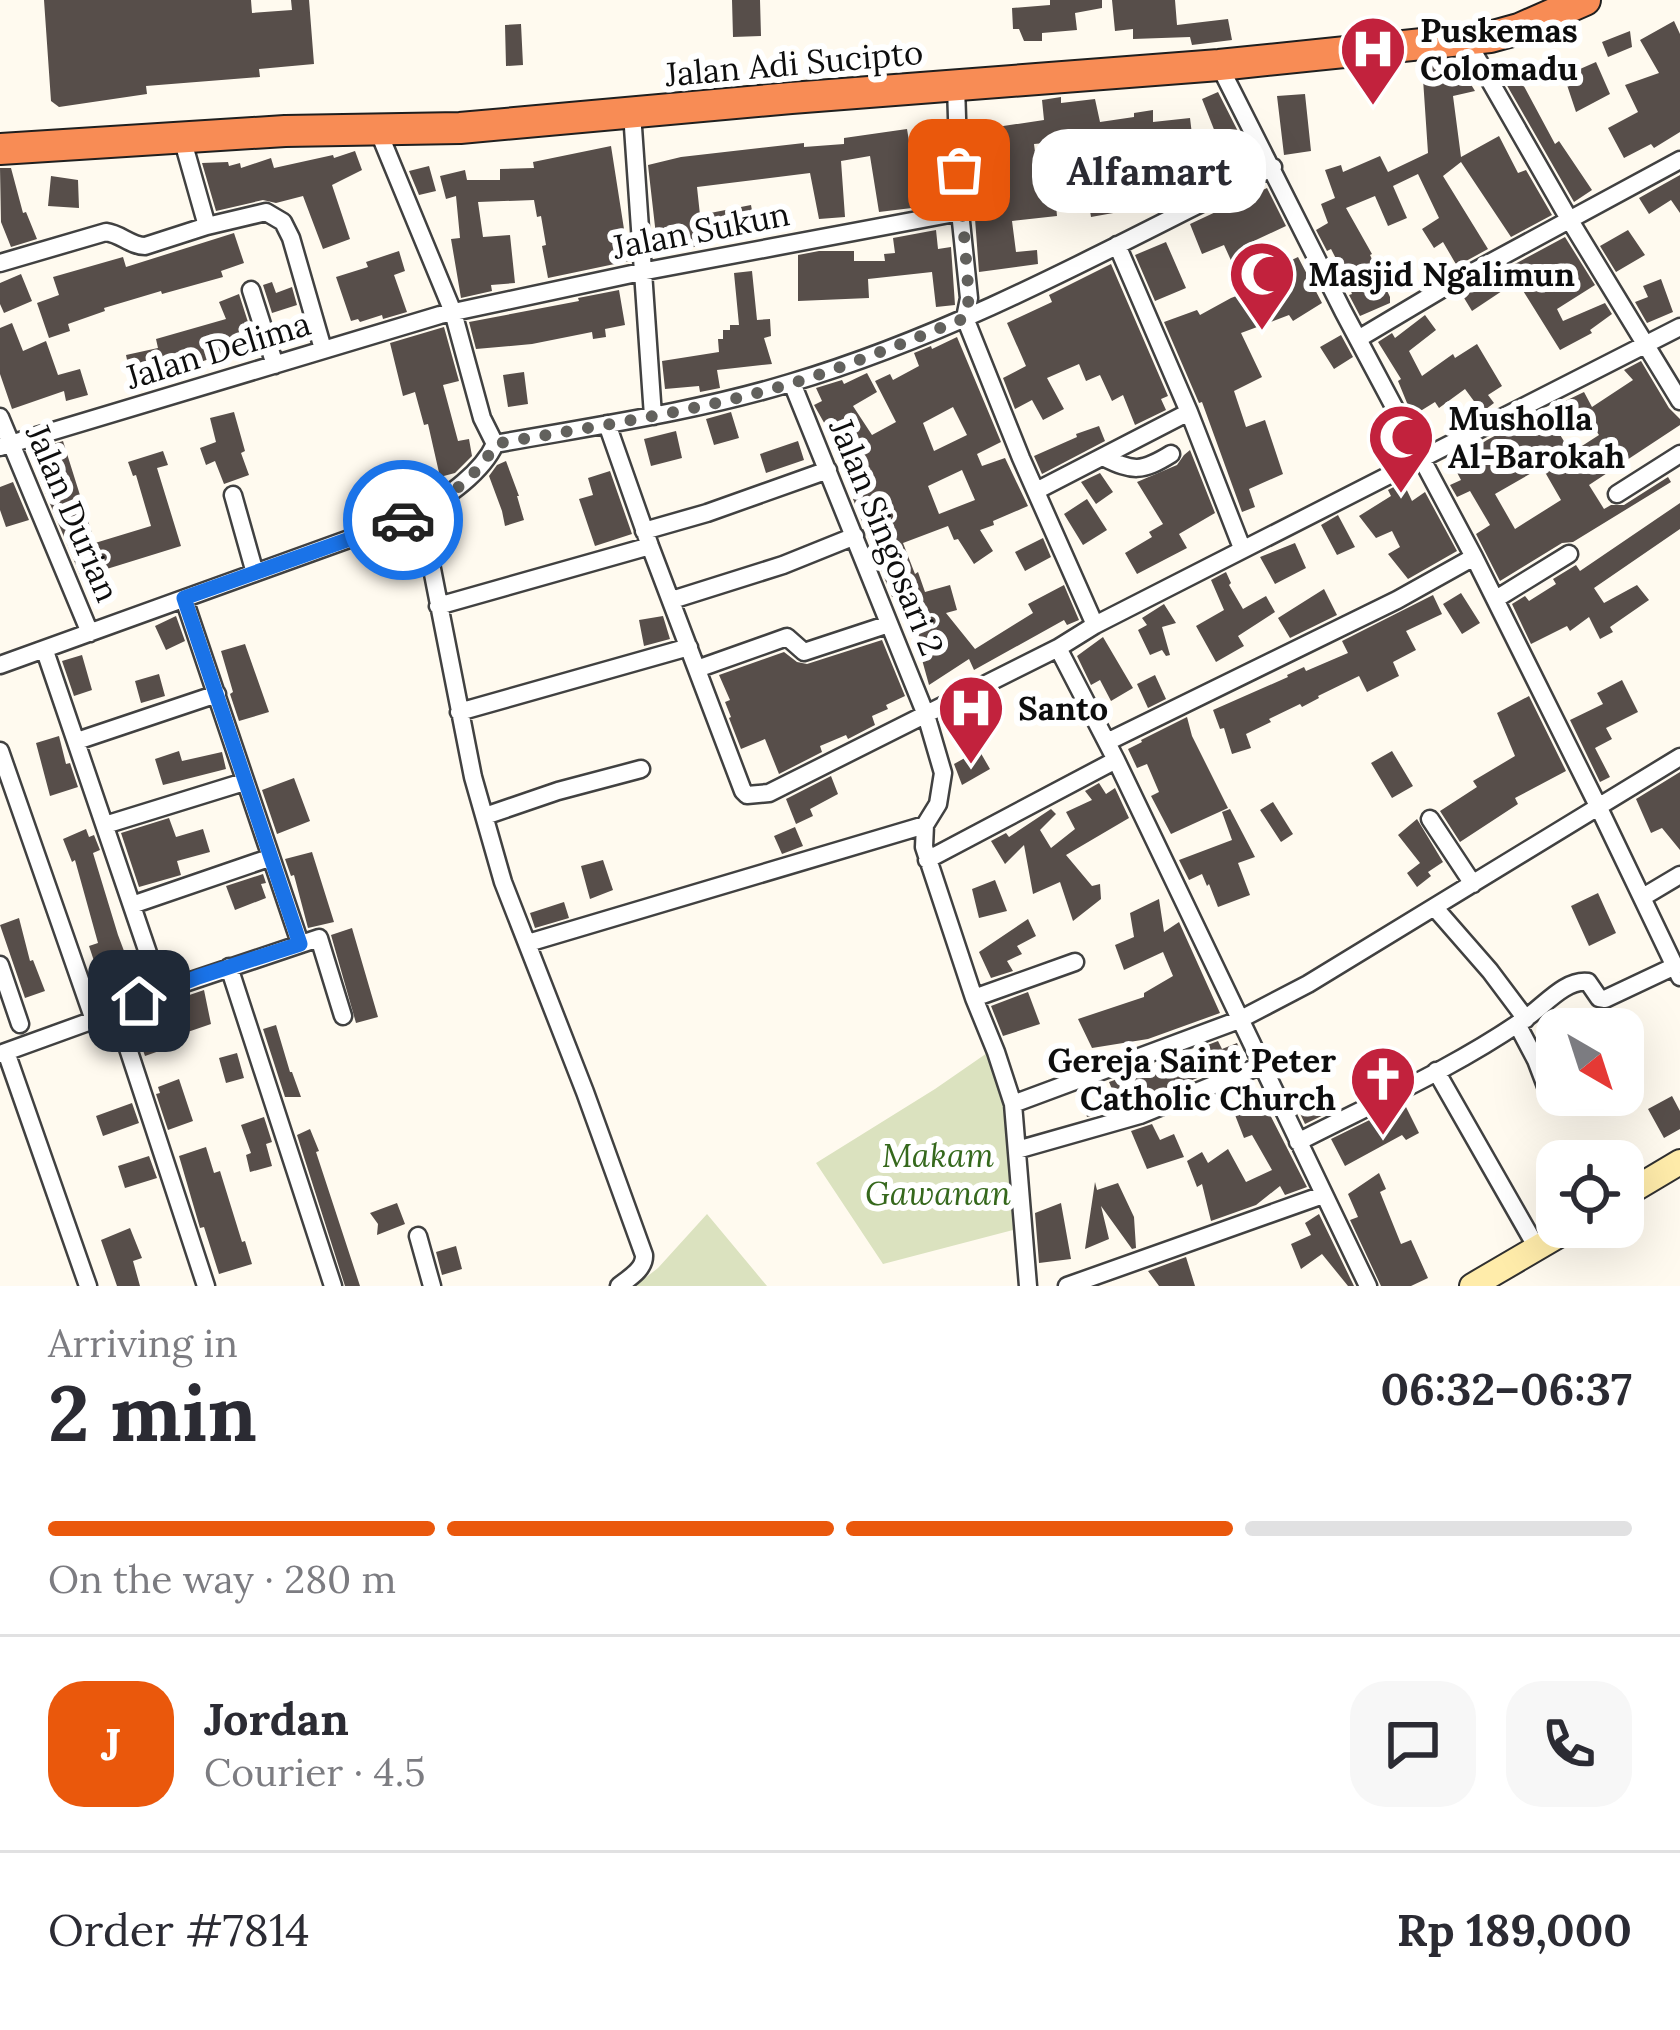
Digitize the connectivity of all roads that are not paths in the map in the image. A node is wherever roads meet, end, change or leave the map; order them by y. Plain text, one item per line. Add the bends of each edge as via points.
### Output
1 (1585, 0) edge
2 (1541, 9) edge
3 (1466, 41) junction
4 (1219, 65) junction
5 (956, 86) junction
6 (632, 112) junction
7 (377, 128) junction
8 (182, 138) junction
9 (1, 147) edge
10 (1680, 160) edge
11 (1273, 167) junction
12 (960, 212) junction
13 (1569, 219) junction
14 (207, 226) junction
15 (1117, 245) junction
16 (0, 263) edge
17 (641, 272) junction
18 (251, 290) dead end
19 (453, 312) junction
20 (965, 318) junction
21 (1680, 326) edge
22 (1358, 339) junction
23 (1645, 343) junction
24 (323, 349) junction
25 (275, 365) junction
26 (792, 383) junction
27 (1680, 401) edge
28 (1189, 412) junction
29 (653, 416) junction
30 (0, 417) edge
31 (607, 424) junction
32 (495, 444) junction
33 (5, 445) edge
34 (1171, 454) dead end
35 (1680, 454) edge
36 (1103, 457) junction
37 (1421, 460) junction
38 (828, 470) junction
39 (1036, 491) junction
40 (1617, 494) dead end
41 (232, 495) dead end
42 (421, 513) junction
43 (855, 536) junction
44 (647, 538) junction
45 (1242, 548) junction
46 (1569, 554) dead end
47 (1474, 556) junction
48 (255, 573) junction
49 (184, 598) junction
50 (1496, 599) junction
51 (672, 600) junction
52 (438, 606) junction
53 (889, 624) junction
54 (1095, 625) junction
55 (90, 633) junction
56 (689, 647) junction
57 (1058, 647) junction
58 (45, 651) junction
59 (0, 665) edge
60 (697, 669) junction
61 (217, 694) junction
62 (459, 712) junction
63 (926, 715) junction
64 (77, 741) junction
65 (1107, 742) junction
66 (0, 752) edge
67 (1680, 757) edge
68 (1116, 760) junction
69 (641, 769) dead end
70 (244, 782) junction
71 (1598, 806) junction
72 (485, 816) junction
73 (1430, 819) dead end
74 (105, 824) junction
75 (926, 825) junction
76 (269, 858) junction
77 (927, 860) junction
78 (1680, 875) edge
79 (1473, 884) junction
80 (1643, 897) junction
81 (132, 905) junction
82 (1435, 908) junction
83 (528, 943) junction
84 (300, 944) junction
85 (1075, 962) dead end
86 (0, 965) edge
87 (229, 967) junction
88 (1677, 972) edge
89 (160, 991) junction
90 (974, 998) junction
91 (116, 1012) junction
92 (344, 1016) dead end
93 (94, 1020) junction
94 (1238, 1020) junction
95 (1521, 1021) junction
96 (20, 1024) dead end
97 (3, 1053) edge
98 (1536, 1060) edge
99 (1260, 1066) junction
100 (1436, 1071) junction
101 (1012, 1104) junction
102 (1298, 1142) junction
103 (1016, 1150) junction
104 (1680, 1162) edge
105 (1644, 1183) edge
106 (1323, 1195) junction
107 (418, 1235) dead end
108 (1536, 1245) edge
109 (1538, 1248) edge
110 (88, 1286) edge
111 (206, 1286) edge
112 (333, 1286) edge
113 (433, 1286) edge
114 (619, 1286) edge
115 (1028, 1286) edge
116 (1067, 1286) edge
117 (1368, 1286) edge
118 (1472, 1286) edge

1 - 2 highway, Jalan Adi Sucipto
2 - 3 highway, Jalan Adi Sucipto via 1520,29
3 - 4 highway, Jalan Adi Sucipto
3 - 13 street
4 - 5 highway, Jalan Adi Sucipto
4 - 11 street
5 - 6 highway, Jalan Adi Sucipto
5 - 12 street
6 - 7 highway, Jalan Adi Sucipto
6 - 17 street
7 - 8 highway, Jalan Adi Sucipto
7 - 19 street
8 - 9 highway, Jalan Adi Sucipto
8 - 14 street
10 - 13 street
11 - 15 street
11 - 22 street
12 - 17 street, Jalan Sukun
12 - 20 street
13 - 22 street
13 - 23 street
14 - 16 street via 146,246 106,232
14 - 24 street via 266,212 283,222
15 - 20 street
15 - 28 street
17 - 19 street, Jalan Sukun
17 - 29 street
18 - 25 street
19 - 24 street, Jalan Delima
19 - 32 street
20 - 26 street
20 - 39 street
21 - 23 street
22 - 37 street
23 - 27 street
23 - 37 street
24 - 25 street, Jalan Delima
25 - 33 street, Jalan Delima
26 - 29 street
26 - 38 street, Jalan Singosari 2
28 - 36 street
28 - 45 street
29 - 31 street
30 - 33 street, Jalan Durian
31 - 32 street
31 - 44 street
32 - 42 street via 475,471
33 - 55 street, Jalan Durian
34 - 36 street via 1136,469
35 - 40 street
36 - 39 street
37 - 45 street
37 - 47 street
38 - 43 street, Jalan Singosari 2
38 - 44 street
39 - 54 street
41 - 48 street
42 - 48 street
42 - 52 street
43 - 51 street
43 - 53 street, Jalan Singosari 2
44 - 51 street
44 - 52 street
45 - 54 street
46 - 50 street
47 - 50 street
47 - 65 street
48 - 49 street
49 - 55 street
49 - 61 street
50 - 71 street
51 - 56 street
52 - 62 street
53 - 60 street via 804,652 787,637
53 - 63 street, Jalan Singosari 2
54 - 57 street
55 - 58 street
56 - 60 street
56 - 62 street
57 - 63 street
57 - 65 street
58 - 59 street
58 - 64 street
60 - 63 street via 743,791 754,796
61 - 64 street
61 - 70 street
62 - 72 street
63 - 75 street, Jalan Singosari 2 via 943,773
64 - 74 street
65 - 68 street
66 - 93 street
67 - 71 street
68 - 77 street
68 - 94 street
69 - 72 street
70 - 74 street
70 - 76 street
71 - 79 street
71 - 80 street
72 - 83 street
73 - 79 street
74 - 81 street
75 - 77 street, Jalan Singosari 2
75 - 83 street
76 - 81 street
76 - 84 street
77 - 90 street, Jalan Singosari 2
78 - 80 street
79 - 82 street
80 - 88 street
81 - 89 street
82 - 94 street
82 - 95 street
83 - 114 street via 644,1255
84 - 87 street
84 - 92 street via 319,938
85 - 90 street
86 - 96 street
87 - 89 street
87 - 112 street
88 - 95 street via 1605,999 1585,980 1574,982
89 - 91 street
90 - 101 street, Jalan Singosari 2
91 - 93 street
91 - 111 street
93 - 97 street
94 - 99 street
94 - 101 street
95 - 98 street
95 - 100 street
97 - 110 street
99 - 102 street
99 - 103 street via 1140,1114
100 - 102 street
100 - 108 street
101 - 103 street, Jalan Singosari 2
102 - 106 street
103 - 115 street, Jalan Singosari 2
104 - 105 main road
106 - 116 street
106 - 117 street
107 - 113 street
109 - 118 main road

